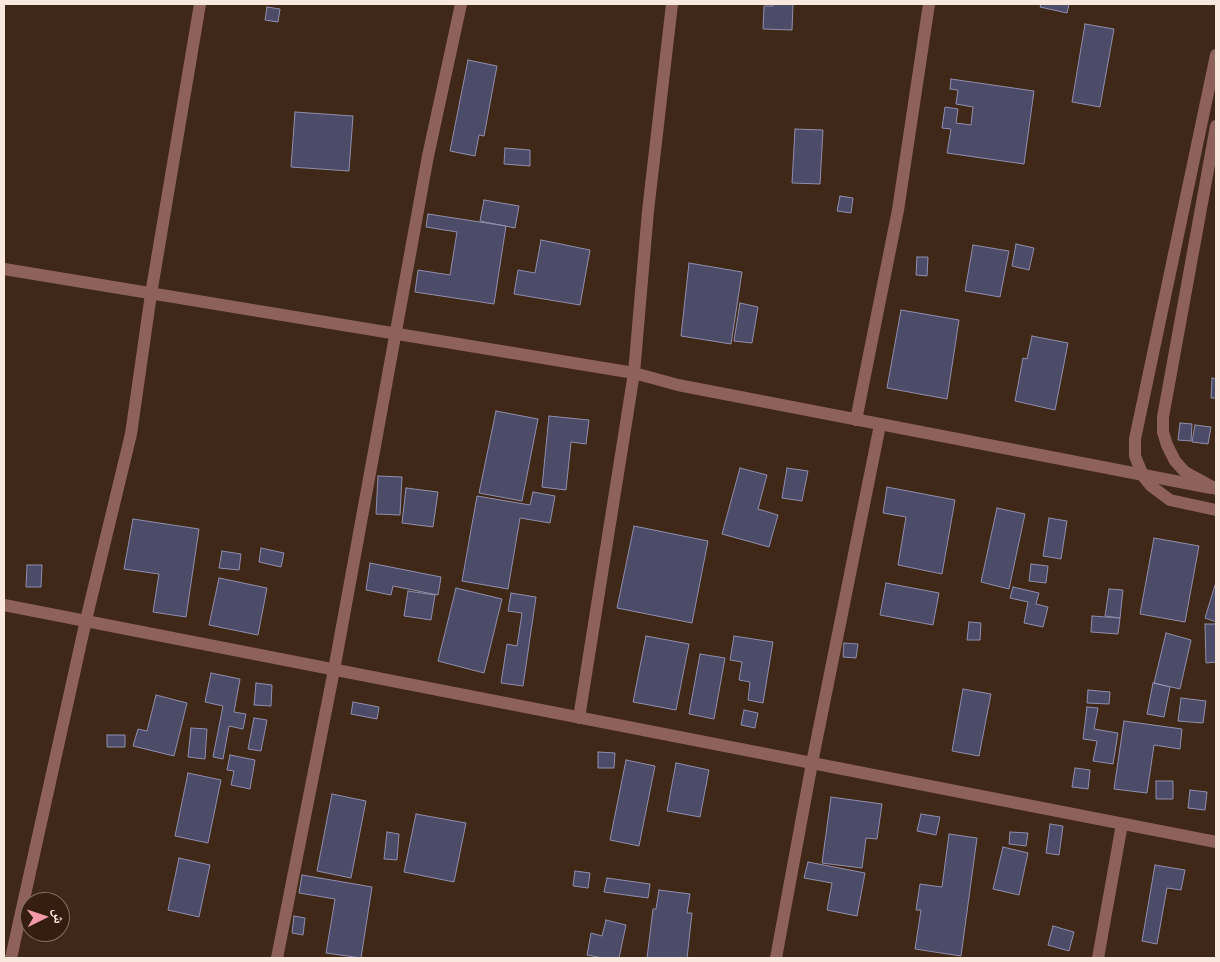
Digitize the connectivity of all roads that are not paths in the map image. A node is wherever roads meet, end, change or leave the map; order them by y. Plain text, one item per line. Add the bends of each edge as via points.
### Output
1 (200, 4) edge
2 (461, 4) edge
3 (672, 4) edge
4 (929, 4) edge
5 (1216, 55) edge
6 (1216, 126) edge
7 (4, 269) edge
8 (151, 294) junction
9 (395, 335) junction
10 (634, 373) junction
11 (856, 420) junction
12 (880, 425) junction
13 (1143, 476) junction
14 (1213, 488) edge
15 (1216, 510) edge
16 (4, 605) edge
17 (86, 620) junction
18 (334, 670) junction
19 (580, 718) junction
20 (812, 763) junction
21 (1122, 824) junction
22 (1216, 842) edge
23 (11, 958) edge
24 (278, 958) edge
25 (776, 958) edge
26 (1098, 958) edge

1 - 8 street
2 - 9 street via 428,156
3 - 10 street via 650,191
4 - 11 street via 898,210
5 - 13 street via 1135,439 1135,456
6 - 14 street via 1163,418 1163,432 1175,461 1185,472
7 - 8 street
8 - 9 street
8 - 17 street via 130,434
9 - 10 street
9 - 18 street
10 - 11 street via 678,386
10 - 19 street
11 - 12 street
12 - 13 street
12 - 20 street
13 - 14 street
13 - 15 street via 1170,500
16 - 17 street
17 - 18 street
17 - 23 street
18 - 19 street
18 - 24 street
19 - 20 street
20 - 21 street
20 - 25 street
21 - 22 street
21 - 26 street

